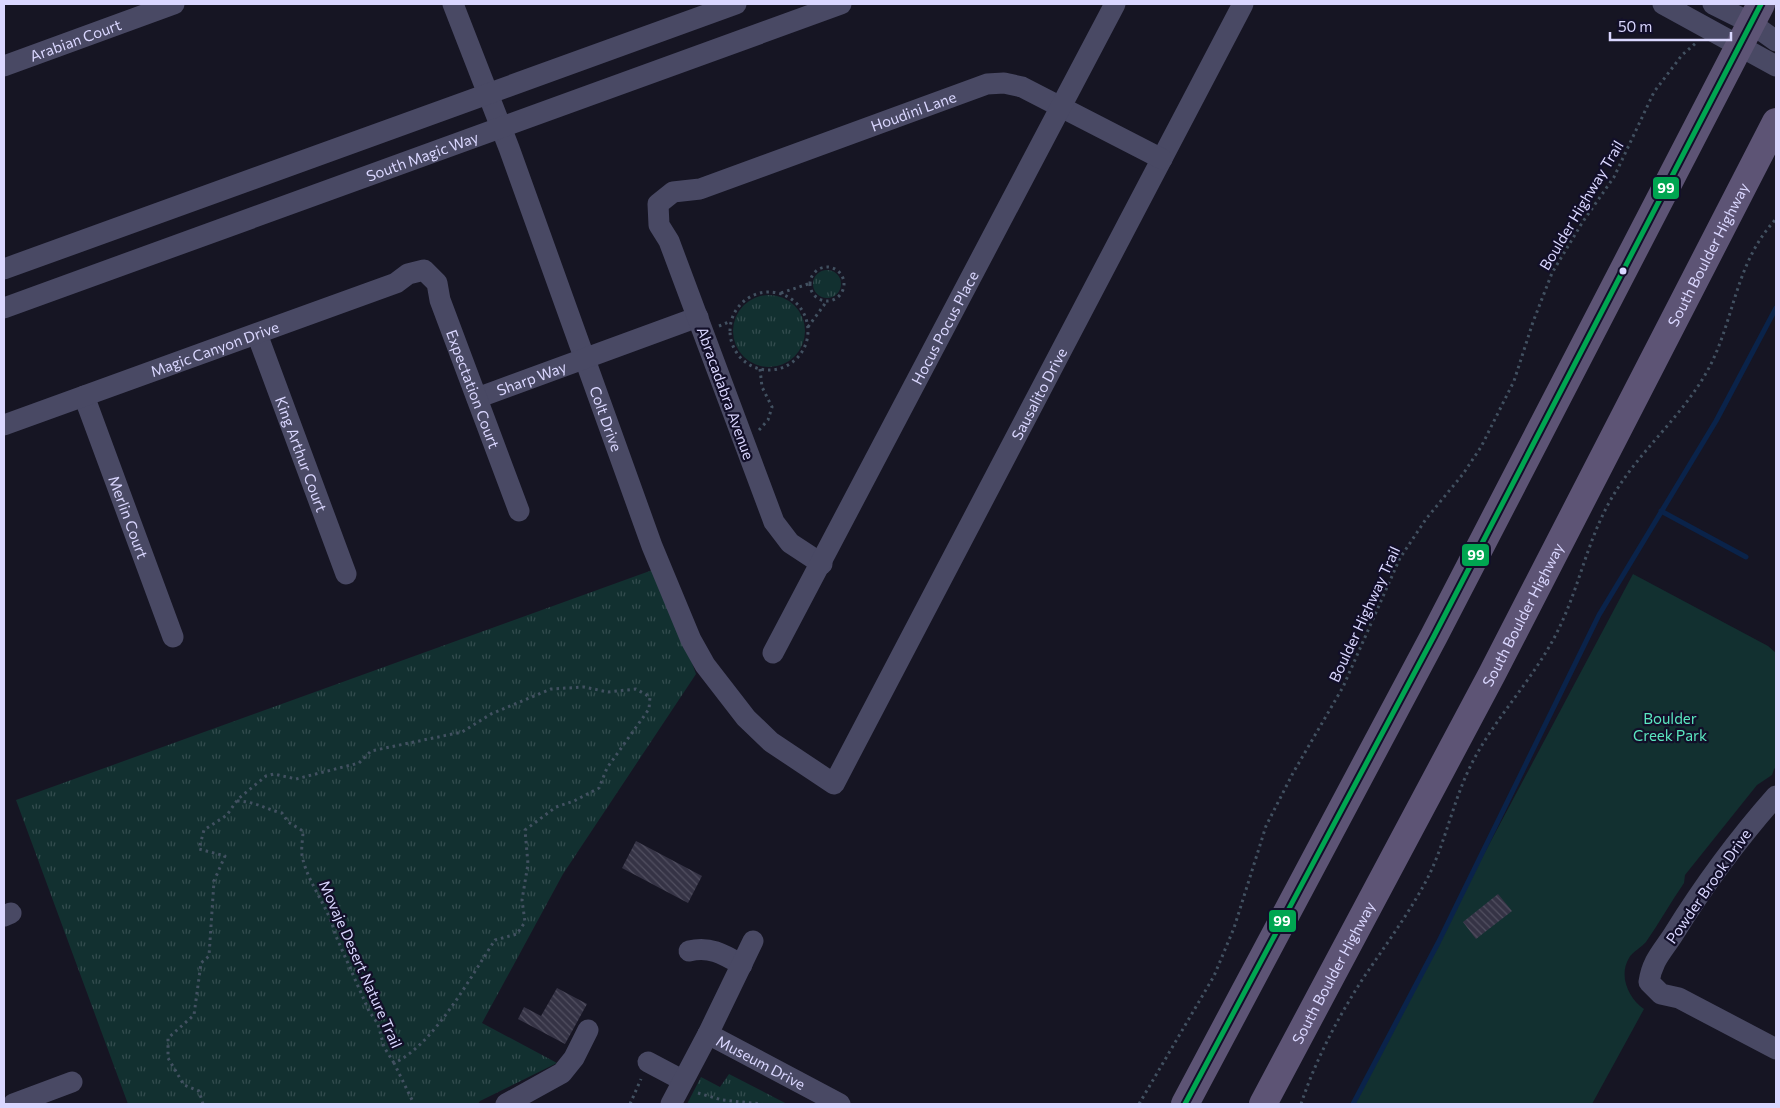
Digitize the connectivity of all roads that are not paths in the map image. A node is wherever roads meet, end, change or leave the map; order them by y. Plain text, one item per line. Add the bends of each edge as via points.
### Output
1 (174, 4) edge
2 (453, 4) edge
3 (736, 4) edge
4 (841, 4) edge
5 (1114, 4) edge
6 (1243, 4) edge
7 (1663, 4) edge
8 (1713, 4) edge
9 (1750, 24) edge
10 (1776, 41) edge
11 (4, 66) edge
12 (1776, 66) edge
13 (487, 95) junction
14 (1062, 106) junction
15 (1776, 122) edge
16 (501, 128) junction
17 (1162, 159) junction
18 (658, 204) joint
19 (4, 269) edge
20 (424, 270) joint
21 (4, 308) edge
22 (698, 317) junction
23 (257, 334) junction
24 (585, 360) junction
25 (84, 396) junction
26 (477, 398) junction
27 (4, 425) edge
28 (519, 512) dead end
29 (822, 564) junction
30 (346, 574) dead end
31 (173, 636) dead end
32 (774, 653) dead end
33 (834, 784) joint
34 (1776, 796) edge
35 (753, 941) dead end
36 (689, 951) dead end
37 (742, 965) junction
38 (588, 1030) dead end
39 (708, 1034) junction
40 (1776, 1049) edge
41 (648, 1062) road end
42 (682, 1080) junction
43 (72, 1082) dead end
44 (13, 1104) edge
45 (506, 1104) edge
46 (671, 1104) edge
47 (840, 1104) edge
48 (1185, 1104) edge
49 (1263, 1104) edge

1 - 11 street, Arabian Court
2 - 13 street, Colt Drive
3 - 13 street
4 - 16 street, South Magic Way
5 - 14 street, Hocus Pocus Place
6 - 17 street, Sausalito Drive
7 - 9 street
8 - 9 street
9 - 10 street
9 - 12 street
9 - 48 main road via 1434,636
13 - 16 street, Colt Drive
13 - 19 street
14 - 17 street, Houdini Lane
14 - 18 street, Houdini Lane via 1022,86 987,84 700,189 673,192
14 - 29 street, Hocus Pocus Place
15 - 49 main road, South Boulder Highway via 1487,682
16 - 21 street, South Magic Way
16 - 24 street, Colt Drive
17 - 33 street, Sausalito Drive
18 - 22 street, Abracadabra Avenue via 659,225 670,241
20 - 23 street, Magic Canyon Drive via 408,274 396,284
20 - 26 street, Expectation Court via 437,283 440,300
22 - 24 street, Sharp Way
22 - 29 street, Abracadabra Avenue via 774,522 790,543
23 - 25 street, Magic Canyon Drive
23 - 30 street, King Arthur Court
24 - 26 street, Sharp Way
24 - 33 street, Colt Drive via 652,546 705,665 746,718 771,742
25 - 27 street, Magic Canyon Drive
25 - 31 street, Merlin Court
26 - 28 street, Expectation Court
29 - 32 street, Hocus Pocus Place
34 - 40 street, Powder Brook Drive via 1750,825 1698,896 1652,965 1649,982 1660,994 1679,998
35 - 37 street
36 - 37 street via 703,948
37 - 39 street
38 - 45 street via 562,1073
39 - 42 street
39 - 47 street, Museum Drive
41 - 42 street
42 - 46 street
43 - 44 street

